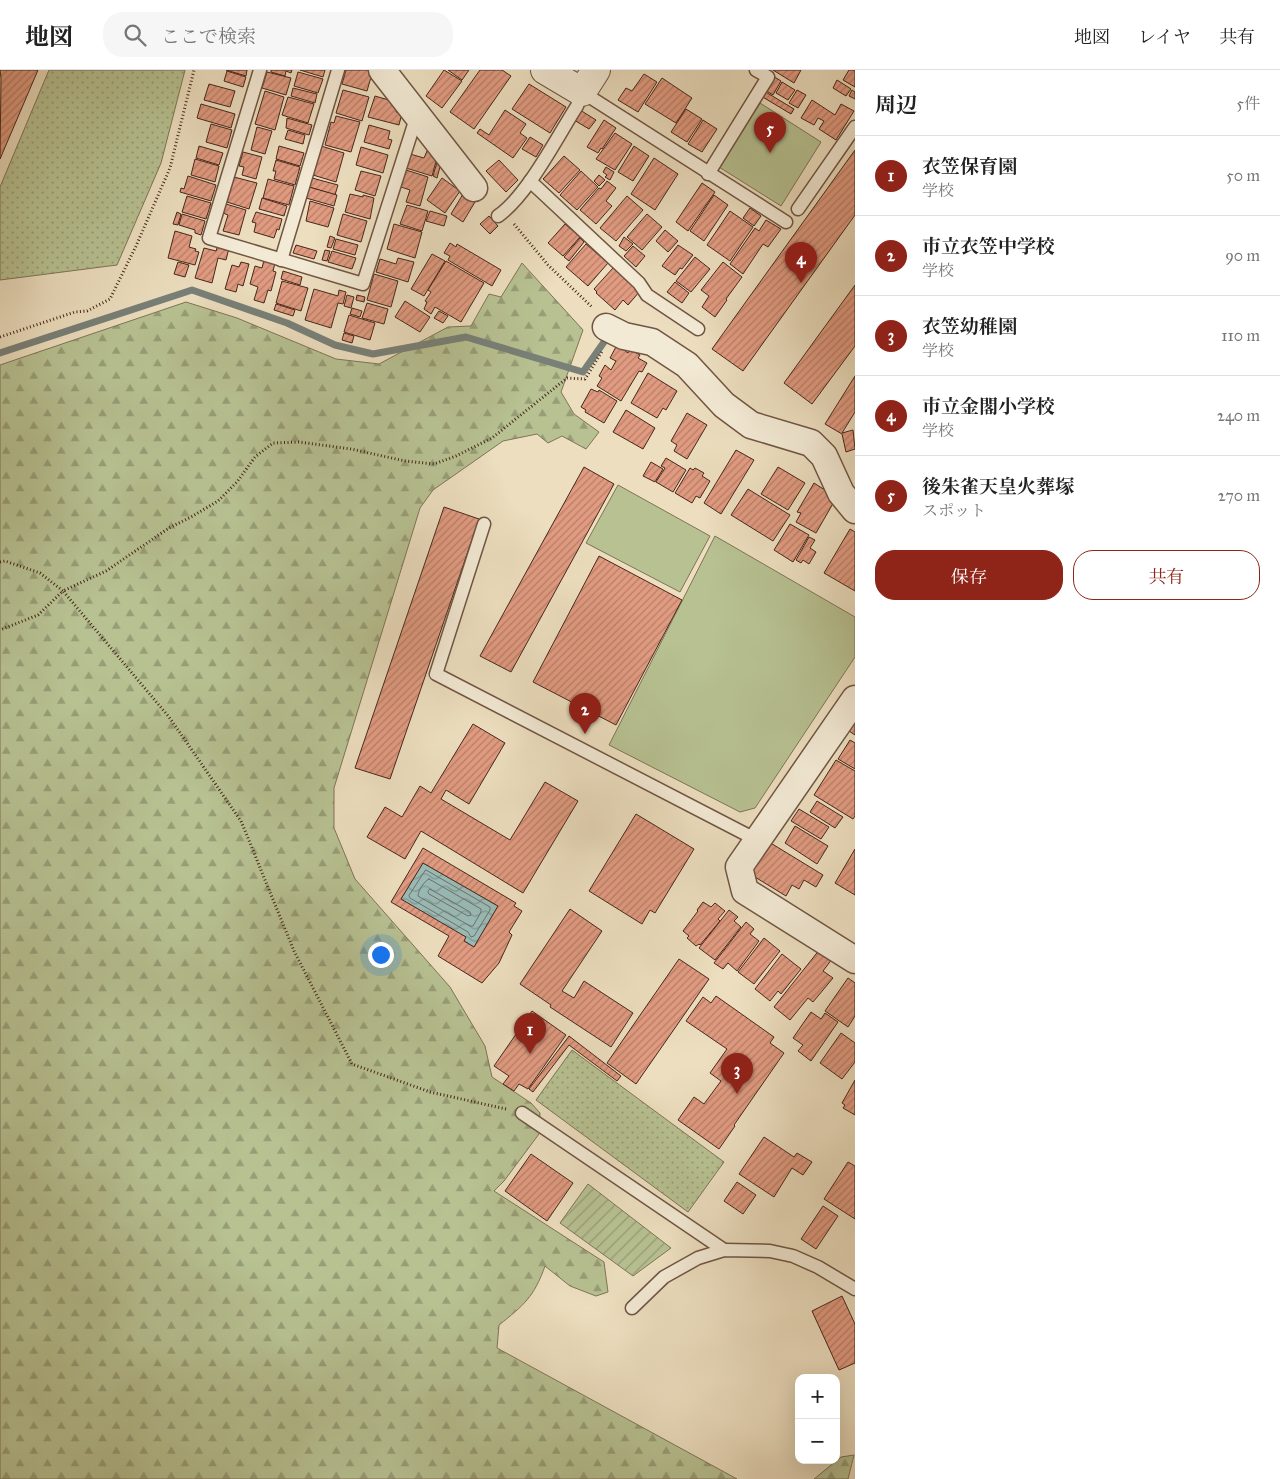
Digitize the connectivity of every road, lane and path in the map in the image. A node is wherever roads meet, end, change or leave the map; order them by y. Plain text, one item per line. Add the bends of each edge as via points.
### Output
1 (194, 70) edge
2 (260, 70) edge
3 (338, 70) edge
4 (382, 70) edge
5 (545, 70) edge
6 (756, 70) edge
7 (589, 81) edge
8 (417, 115) junction
9 (855, 128) edge
10 (708, 174) junction
11 (530, 181) junction
12 (474, 188) dead end
13 (798, 208) dead end
14 (501, 214) joint
15 (786, 222) dead end
16 (281, 260) junction
17 (602, 326) junction
18 (698, 329) dead end
19 (0, 337) edge
20 (855, 510) edge
21 (484, 524) dead end
22 (0, 562) edge
23 (64, 591) junction
24 (0, 630) edge
25 (855, 699) edge
26 (757, 840) junction
27 (855, 960) edge
28 (522, 1112) joint
29 (724, 1250) junction
30 (855, 1289) edge
31 (632, 1308) dead end

1 - 19 path via 170,168 110,299 87,311
2 - 16 lane via 209,238
3 - 16 lane
4 - 8 street
5 - 7 street
6 - 10 lane via 768,77
7 - 10 lane
7 - 11 lane
8 - 12 street
8 - 16 lane via 363,284
9 - 13 lane
10 - 15 lane
11 - 14 lane
11 - 18 lane via 639,283 647,295
14 - 17 path
17 - 20 street via 624,336 652,342 687,365 724,405 751,425 811,443 824,456 841,493
17 - 23 path via 585,379 567,378 492,438 434,464 308,443 273,443 255,457 218,501 169,528 106,571
21 - 26 lane via 436,674
22 - 23 path via 40,573
23 - 24 path via 38,615
23 - 28 path via 168,717 241,821 294,951 352,1064 430,1092
25 - 26 street
26 - 27 street via 739,866 745,891
28 - 29 lane
29 - 30 lane via 770,1250 793,1256
29 - 31 lane via 698,1258 664,1277

